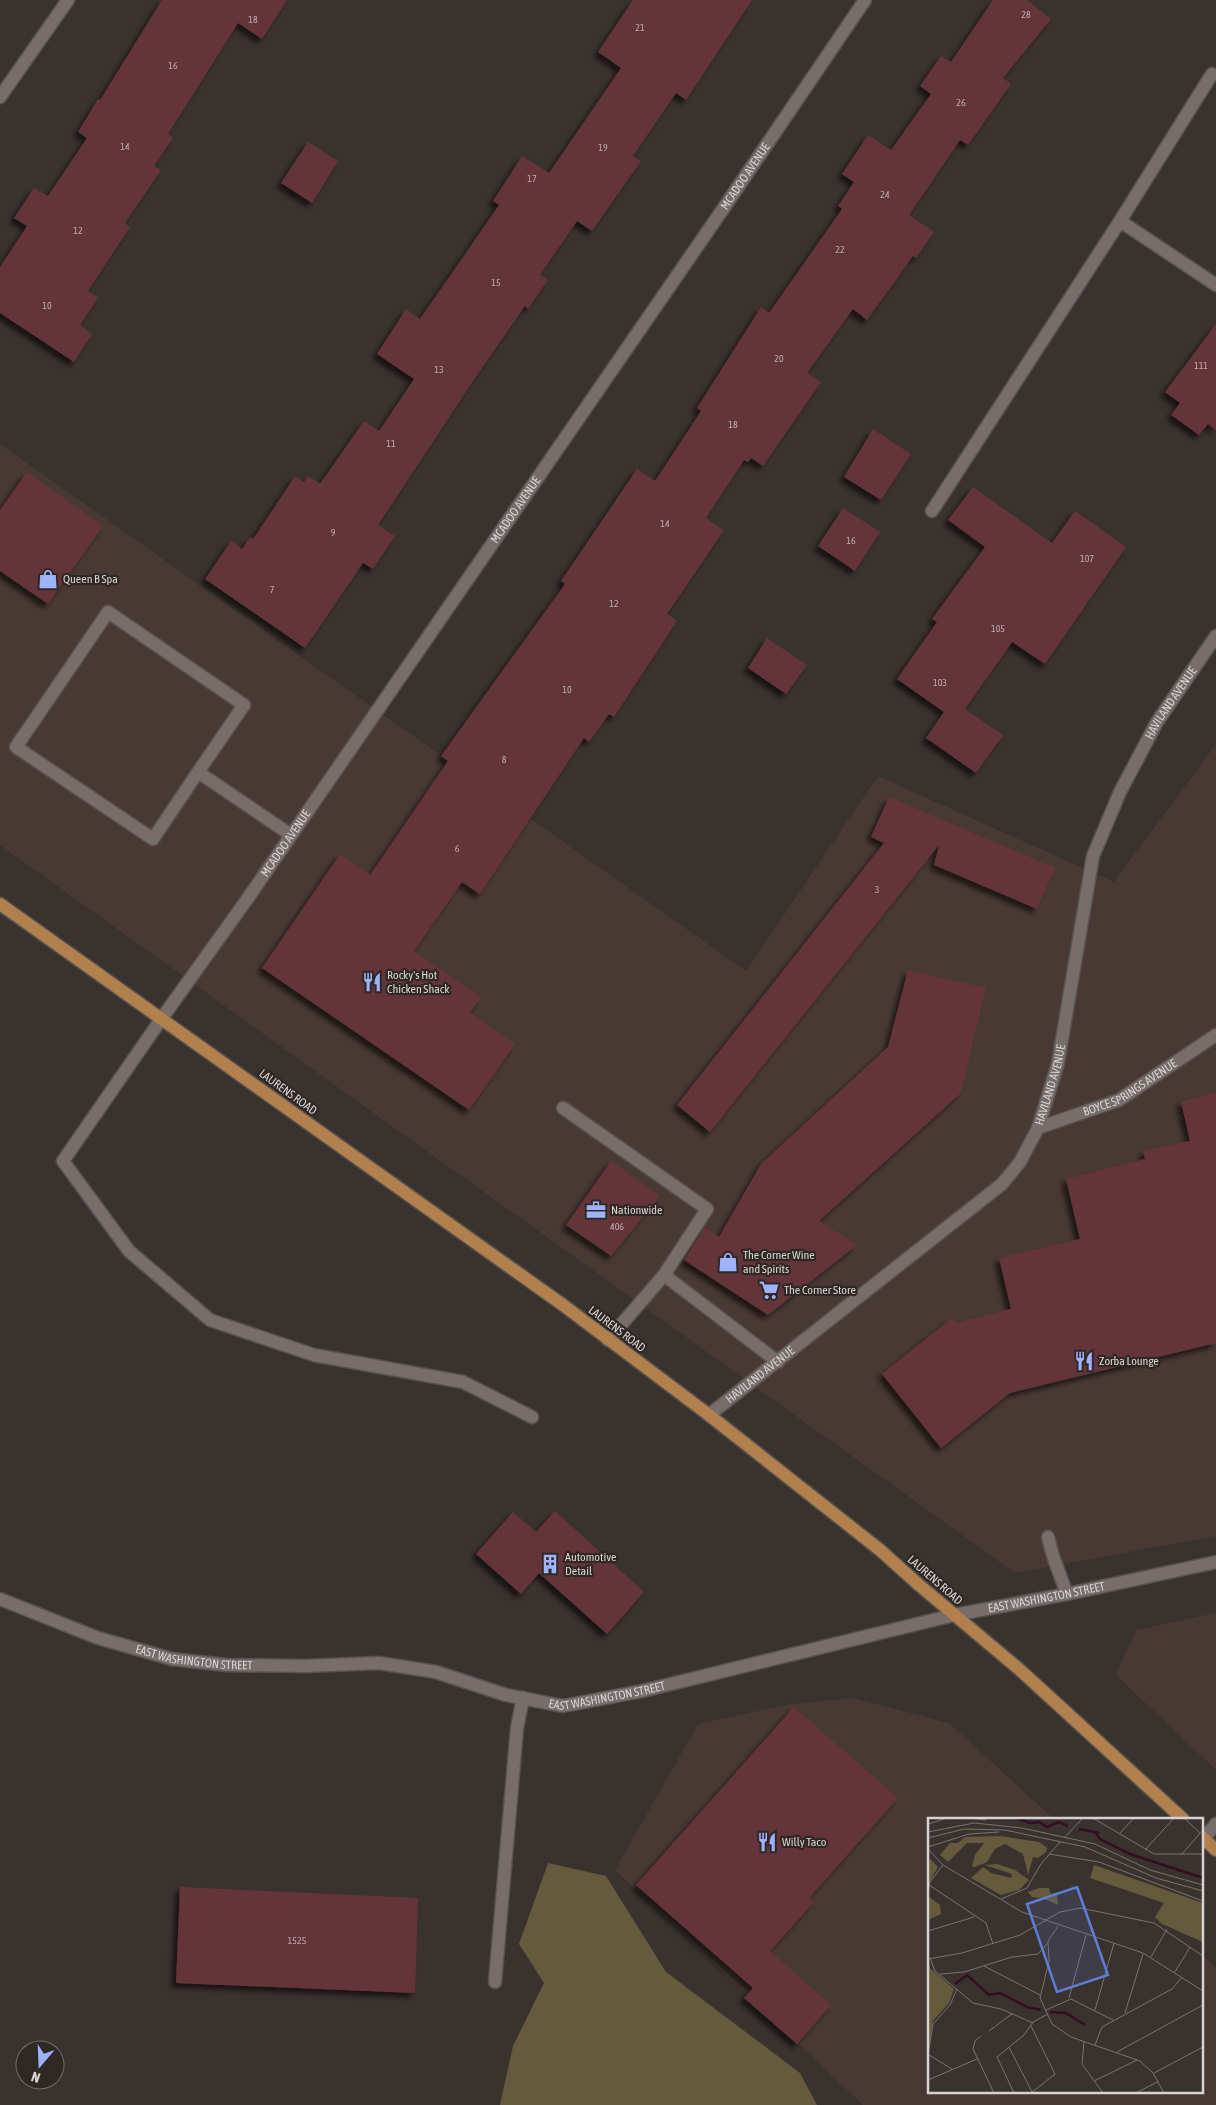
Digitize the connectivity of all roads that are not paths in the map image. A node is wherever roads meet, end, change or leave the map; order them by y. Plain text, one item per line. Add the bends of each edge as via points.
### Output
1 (68, 0) edge
2 (865, 0) edge
3 (1212, 74) dead end
4 (0, 97) edge
5 (1120, 221) junction
6 (1216, 285) edge
7 (932, 510) dead end
8 (1216, 636) edge
9 (198, 772) junction
10 (291, 834) junction
11 (0, 904) edge
12 (162, 1018) junction
13 (1216, 1035) edge
14 (563, 1108) dead end
15 (1038, 1128) junction
16 (664, 1275) junction
17 (608, 1340) junction
18 (778, 1362) junction
19 (709, 1415) junction
20 (532, 1417) dead end
21 (1048, 1537) dead end
22 (1216, 1562) edge
23 (1067, 1594) junction
24 (0, 1600) edge
25 (954, 1615) junction
26 (523, 1698) junction
27 (1182, 1818) edge
28 (1216, 1824) edge
29 (1204, 1836) edge
30 (1204, 1838) edge
31 (1216, 1850) edge
32 (495, 1982) dead end

1 - 4 street
2 - 10 street, MCADOO AVENUE
3 - 5 street
5 - 6 street
5 - 7 street
8 - 15 street, HAVILAND AVENUE via 1157,722 1120,792 1093,856 1058,1063
9 - 9 street via 244,705 108,612 16,746 153,839
9 - 10 street
10 - 12 street, MCADOO AVENUE
11 - 12 main road, LAURENS ROAD
12 - 17 main road, LAURENS ROAD
12 - 20 street, MCADOO AVENUE via 63,1161 129,1251 210,1320 314,1355 463,1382
13 - 15 street, BOYCE SPRINGS AVENUE via 1119,1100
14 - 16 street via 707,1209
15 - 18 street, HAVILAND AVENUE via 1020,1162 1002,1184
16 - 17 street
16 - 18 street
17 - 19 main road, LAURENS ROAD
18 - 19 street, HAVILAND AVENUE
19 - 25 main road, LAURENS ROAD via 880,1550
21 - 23 street
22 - 23 street, EAST WASHINGTON STREET
23 - 25 street, EAST WASHINGTON STREET
24 - 26 street, EAST WASHINGTON STREET via 98,1638 172,1659 275,1666 379,1663 436,1672
25 - 26 street, EAST WASHINGTON STREET via 642,1690 562,1706
25 - 27 main road, LAURENS ROAD via 1020,1670
26 - 32 street via 517,1728
28 - 29 street
30 - 31 main road

